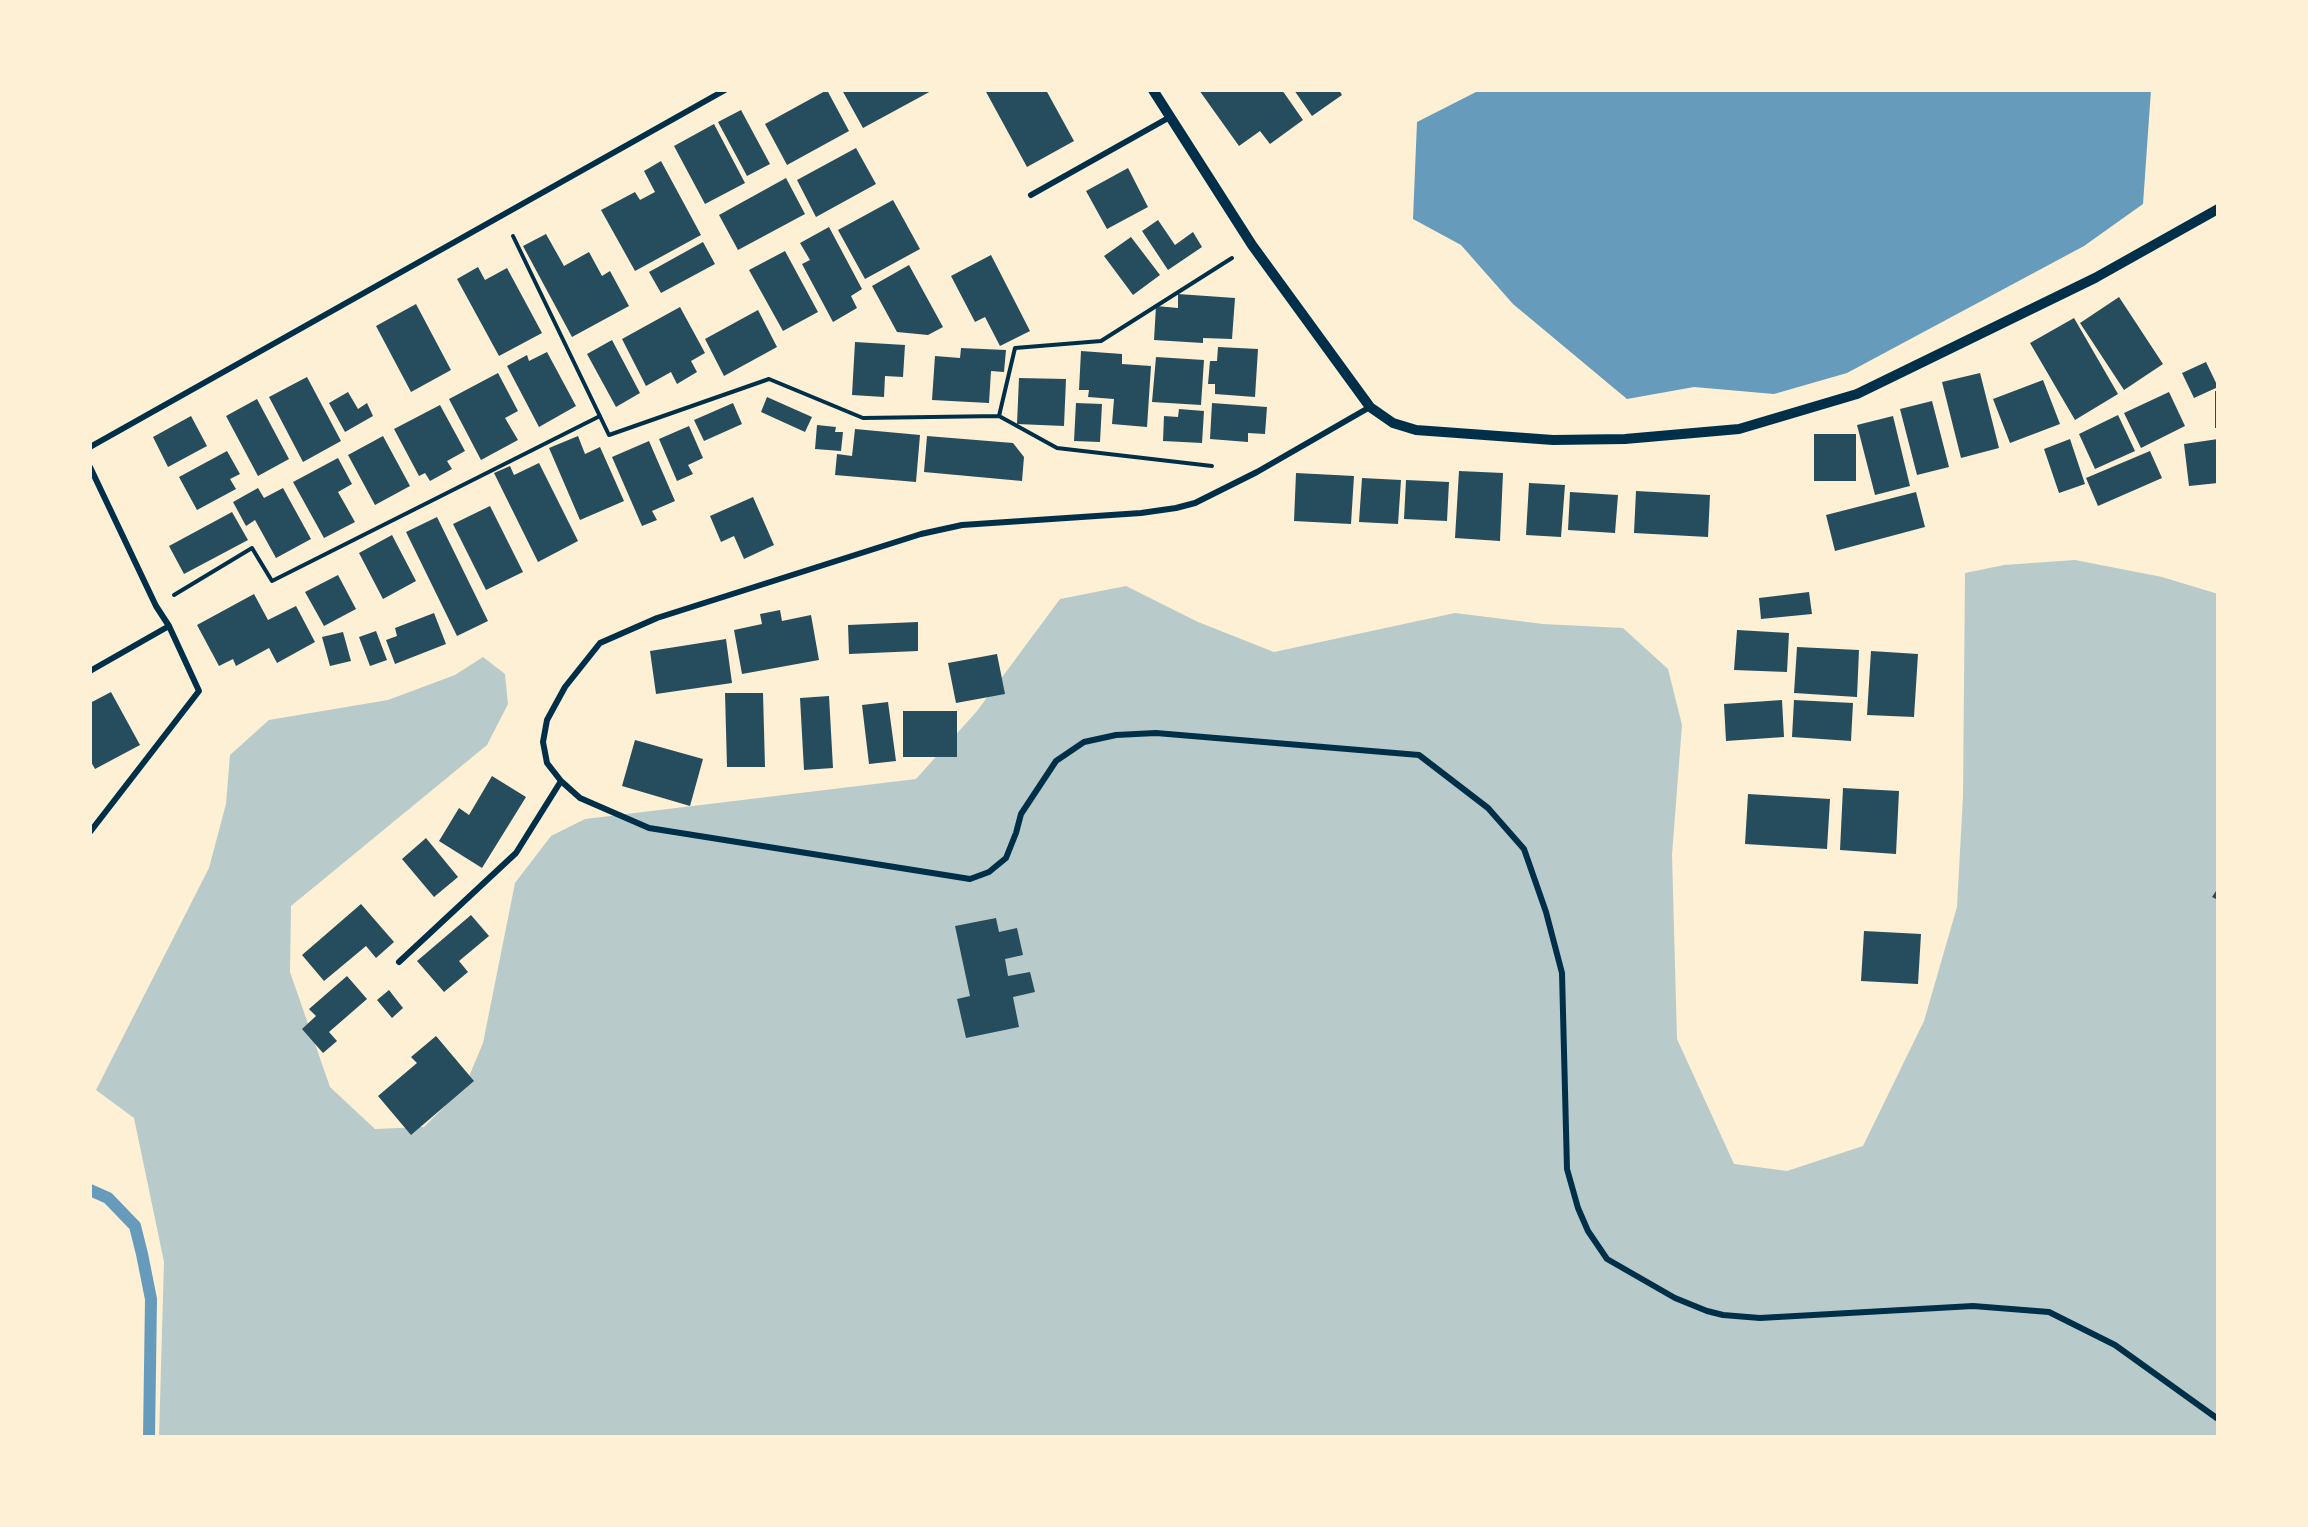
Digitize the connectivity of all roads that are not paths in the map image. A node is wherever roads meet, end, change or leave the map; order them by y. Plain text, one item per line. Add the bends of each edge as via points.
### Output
1 (725, 90) edge
2 (1153, 90) edge
3 (1170, 117) junction
4 (1031, 195) dead end
5 (2218, 209) edge
6 (1370, 407) junction
7 (90, 447) edge
8 (90, 467) edge
9 (169, 626) junction
10 (90, 671) edge
11 (561, 781) junction
12 (90, 832) edge
13 (399, 962) dead end
14 (2218, 1419) edge

1 - 7 street
2 - 3 street
3 - 4 street
3 - 6 street via 1252,245
5 - 6 street via 2096,278 1857,394 1739,429 1625,439 1553,440 1416,430 1393,423
6 - 11 street via 1195,503 1141,513 962,525 921,534 657,618 600,643 565,687 547,720 543,742 547,763
8 - 9 street
9 - 10 street
9 - 12 street via 199,691
11 - 13 street via 516,853
11 - 14 street via 580,798 650,828 970,879 989,872 1006,858 1021,814 1056,761 1084,742 1156,733 1419,755 1488,808 1524,849 1562,973 1567,1168 1588,1231 1607,1259 1675,1298 1723,1315 1760,1318 1973,1306 2049,1312 2115,1345

